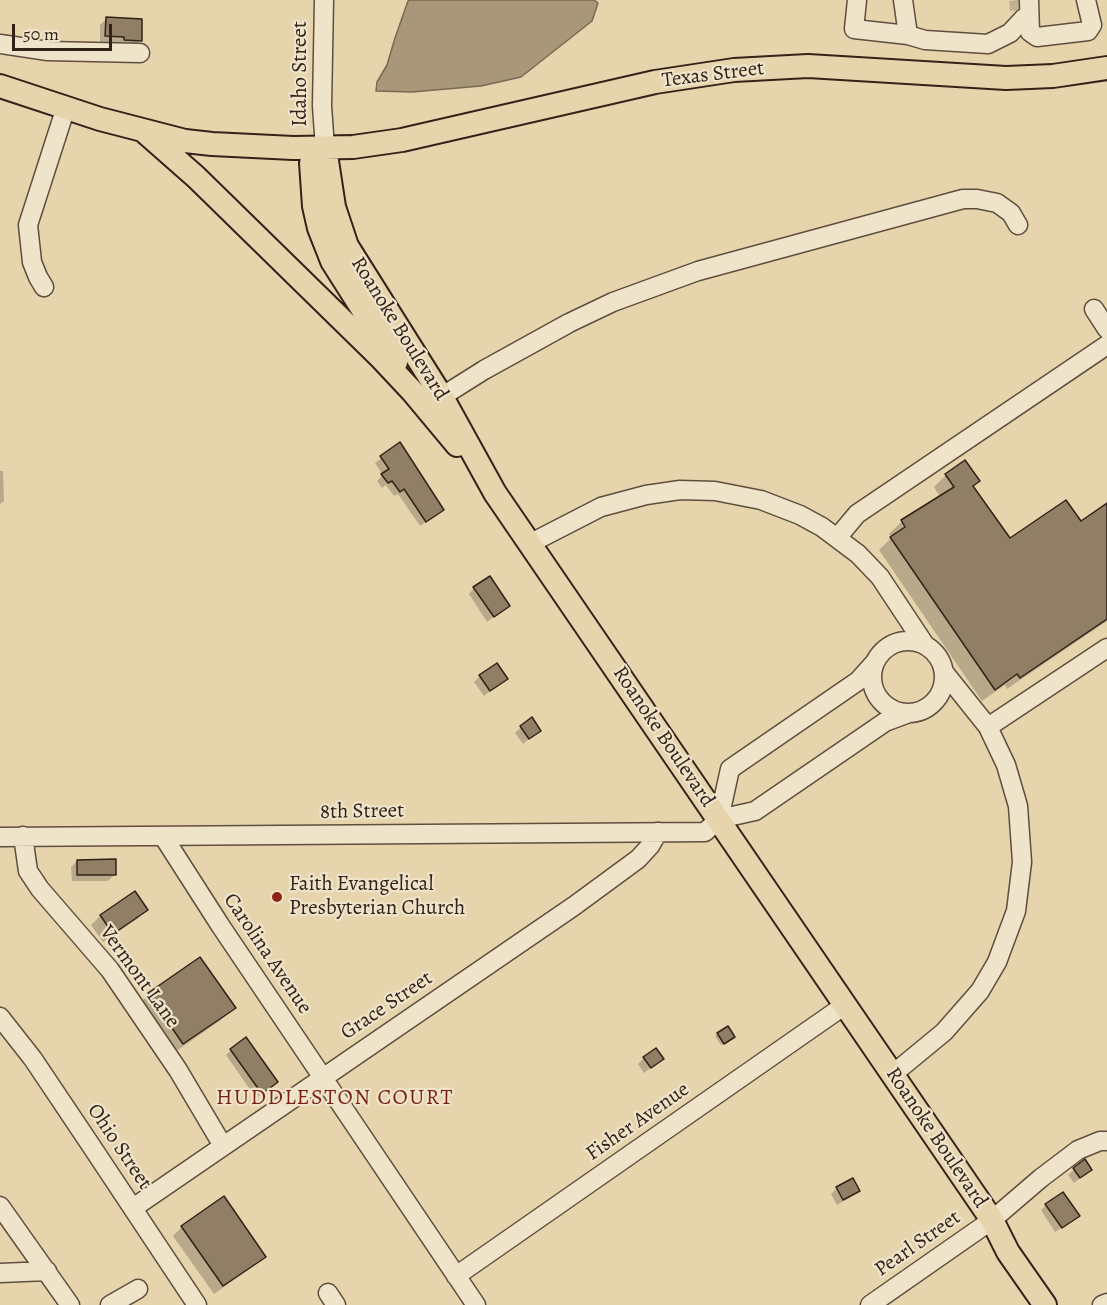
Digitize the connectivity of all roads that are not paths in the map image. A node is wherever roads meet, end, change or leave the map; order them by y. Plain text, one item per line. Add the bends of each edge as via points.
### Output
1 (324, 0) edge
2 (856, 0) edge
3 (903, 0) edge
4 (1086, 0) edge
5 (1026, 12) edge
6 (908, 35) junction
7 (0, 44) edge
8 (140, 53) dead end
9 (1107, 68) edge
10 (0, 86) edge
11 (66, 107) junction
12 (145, 132) junction
13 (325, 148) junction
14 (1018, 225) dead end
15 (44, 287) dead end
16 (1094, 309) dead end
17 (1107, 329) edge
18 (1107, 345) edge
19 (427, 398) junction
20 (837, 538) junction
21 (529, 544) junction
22 (925, 645) junction
23 (1107, 648) edge
24 (875, 662) junction
25 (944, 672) junction
26 (910, 713) junction
27 (988, 727) junction
28 (719, 819) junction
29 (658, 832) junction
30 (163, 836) junction
31 (0, 837) edge
32 (23, 837) junction
33 (845, 1005) junction
34 (0, 1017) edge
35 (893, 1074) junction
36 (323, 1077) junction
37 (1107, 1141) edge
38 (223, 1146) junction
39 (0, 1206) edge
40 (133, 1208) junction
41 (992, 1220) junction
42 (47, 1271) junction
43 (0, 1273) edge
44 (456, 1276) junction
45 (138, 1289) dead end
46 (1107, 1302) edge
47 (70, 1305) edge
48 (110, 1305) edge
49 (197, 1305) edge
50 (476, 1305) edge
51 (870, 1305) edge
52 (1045, 1305) edge
53 (1102, 1305) edge

1 - 13 street, Idaho Street
2 - 6 street via 854,29
3 - 6 street
4 - 5 street via 1092,25 1088,31 1037,37 1030,32
5 - 6 street via 1010,33 988,44 925,40
7 - 8 street via 48,51
9 - 13 main road, Texas Street via 1006,78 808,66 734,70 655,82 402,141
10 - 11 main road
11 - 12 main road
11 - 15 street via 28,225 32,262
12 - 13 main road via 212,144
12 - 19 main road
13 - 19 main road, Roanoke Boulevard via 334,207 347,246
13 - 19 main road, Roanoke Boulevard via 311,163 314,206 324,244 387,346
14 - 19 street via 1011,213 997,204 963,199 698,271 613,302
16 - 17 street
18 - 20 street via 857,514
19 - 21 main road, Roanoke Boulevard
20 - 21 street via 800,515 761,500 715,491 680,490 601,507
20 - 22 street via 880,577
21 - 28 main road, Roanoke Boulevard
22 - 24 street via 903,641 882,652
22 - 25 street via 934,652
23 - 27 street
24 - 26 street via 873,686 878,697 886,706
24 - 28 street via 858,681 730,769
25 - 26 street via 944,684 932,704
25 - 27 street
26 - 28 street, 8th Street via 885,722 755,811
27 - 35 street via 1006,765 1018,806 1022,862 1016,911 997,962 980,991 937,1039
28 - 29 street, 8th Street via 705,832
28 - 33 main road, Roanoke Boulevard
29 - 30 street, 8th Street
29 - 36 street, Grace Street via 638,859 574,906
30 - 32 street, 8th Street
30 - 36 street, Carolina Avenue
31 - 32 street, 8th Street
32 - 38 street, Vermont Lane via 28,871 111,970
33 - 35 main road, Roanoke Boulevard
33 - 44 street, Fisher Avenue
34 - 40 street, Ohio Street via 33,1059
35 - 41 main road, Roanoke Boulevard
36 - 38 street, Grace Street
36 - 44 street, Carolina Avenue
37 - 41 street, Pearl Street via 1078,1150
38 - 40 street, Grace Street
39 - 42 street
40 - 49 street, Ohio Street
41 - 51 street, Pearl Street
41 - 52 main road, Roanoke Boulevard via 1008,1252
42 - 43 street
42 - 47 street
44 - 50 street, Carolina Avenue
45 - 48 street
46 - 53 street

